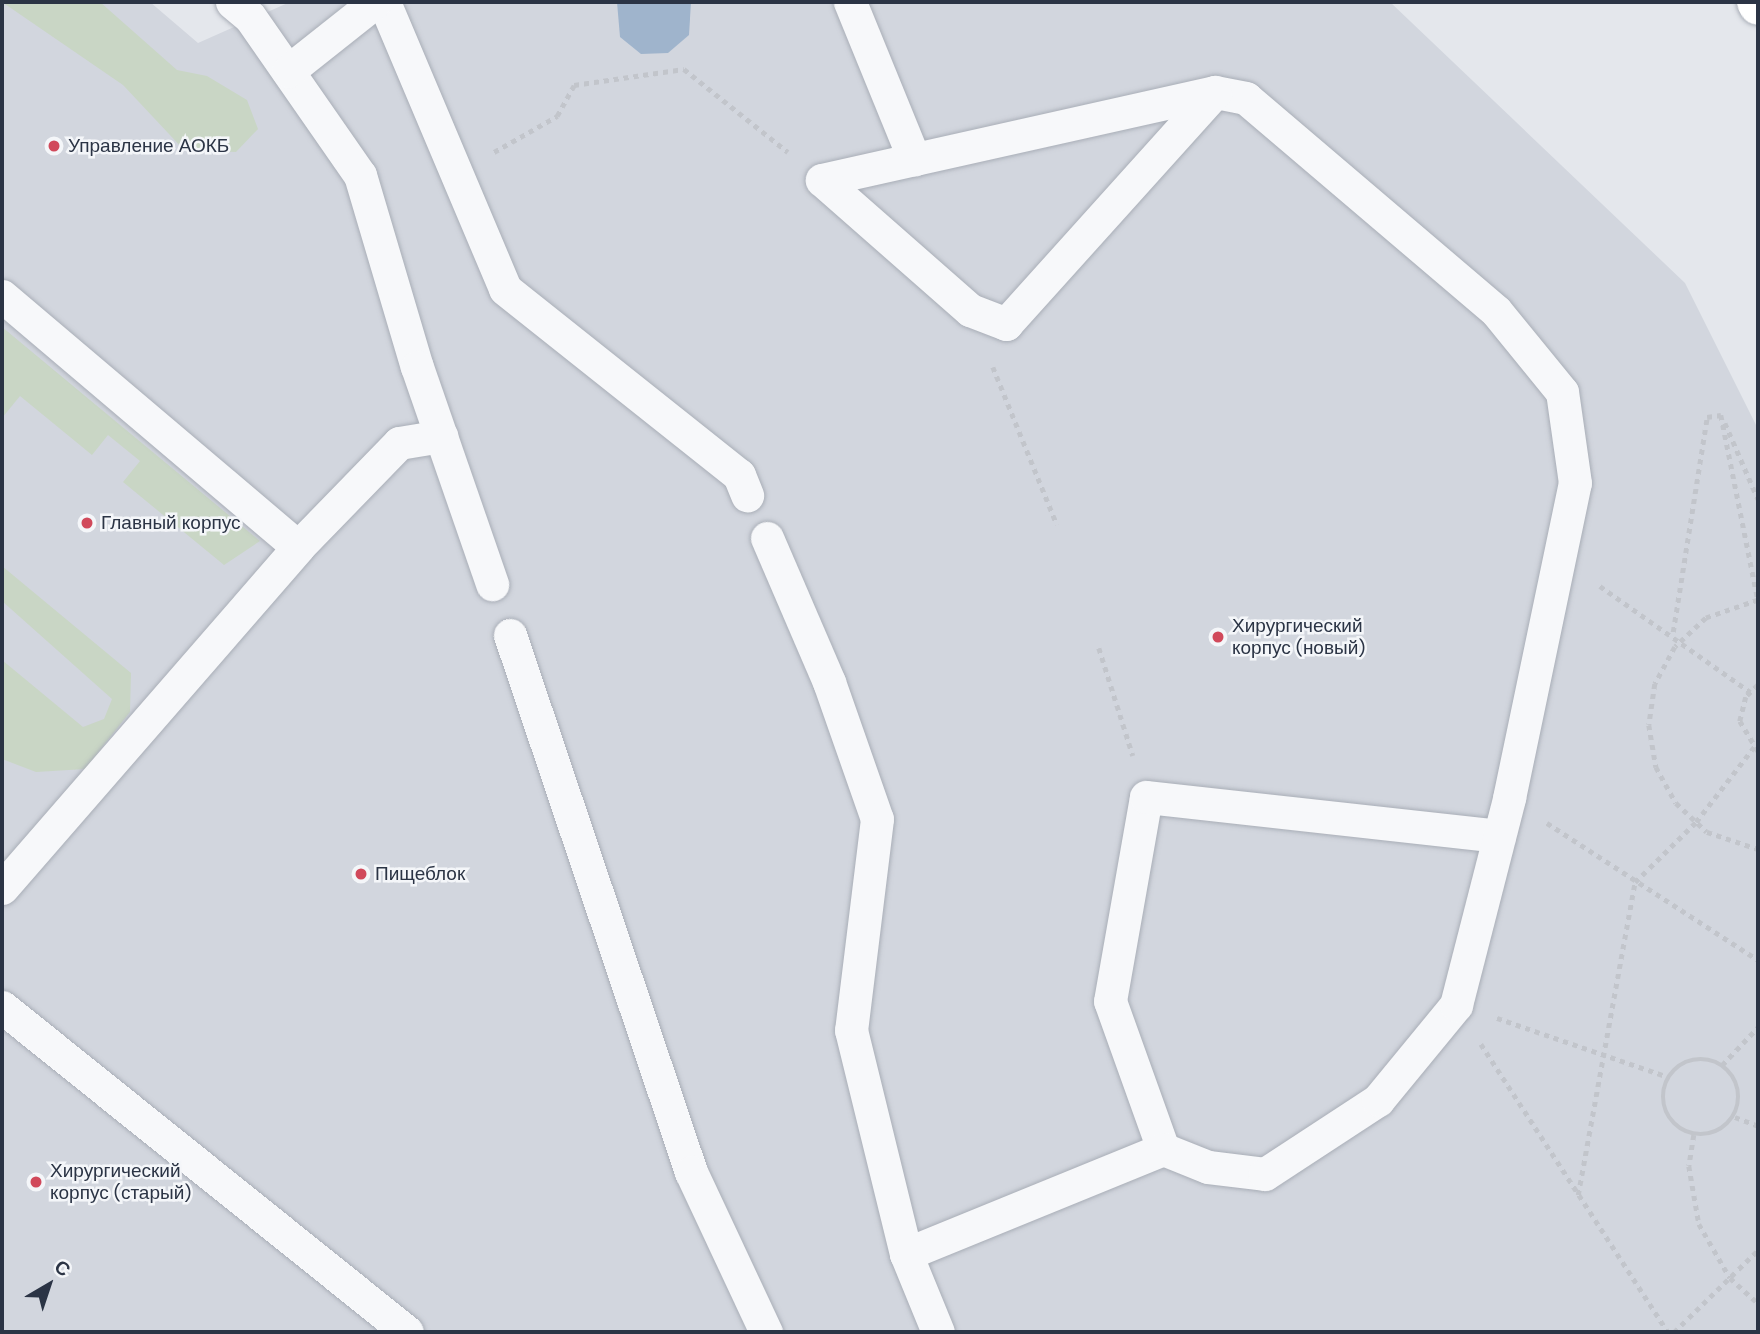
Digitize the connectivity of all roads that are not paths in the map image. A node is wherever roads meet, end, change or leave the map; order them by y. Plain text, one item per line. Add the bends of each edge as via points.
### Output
1 (232, 2) edge
2 (375, 2) edge
3 (384, 2) edge
4 (850, 2) edge
5 (1756, 2) edge
6 (1758, 6) edge
7 (288, 71) junction
8 (1215, 92) junction
9 (914, 159) junction
10 (2, 296) edge
11 (440, 436) junction
12 (747, 495) dead end
13 (766, 538) dead end
14 (298, 547) junction
15 (492, 584) dead end
16 (510, 635) dead end
17 (1499, 836) junction
18 (2, 888) edge
19 (2, 1007) edge
20 (1163, 1149) junction
21 (905, 1254) junction
22 (407, 1332) edge
23 (766, 1332) edge
24 (938, 1332) edge

1 - 7 lane
2 - 7 lane
3 - 12 lane via 505,289 739,475
4 - 9 lane
5 - 6 main road
7 - 11 lane via 360,175
8 - 9 lane
8 - 9 lane via 1030,304 1006,324 970,310 822,180
8 - 17 lane via 1246,98 1486,302 1562,392 1575,483
10 - 14 lane
11 - 14 lane via 399,443
11 - 15 lane
13 - 21 lane via 829,682 877,819 851,1030
14 - 18 lane
16 - 23 lane via 691,1172
17 - 20 lane via 1455,1005 1378,1100 1265,1174 1208,1167
17 - 20 lane via 1146,797 1110,1001
19 - 22 lane
20 - 21 lane
21 - 24 lane

